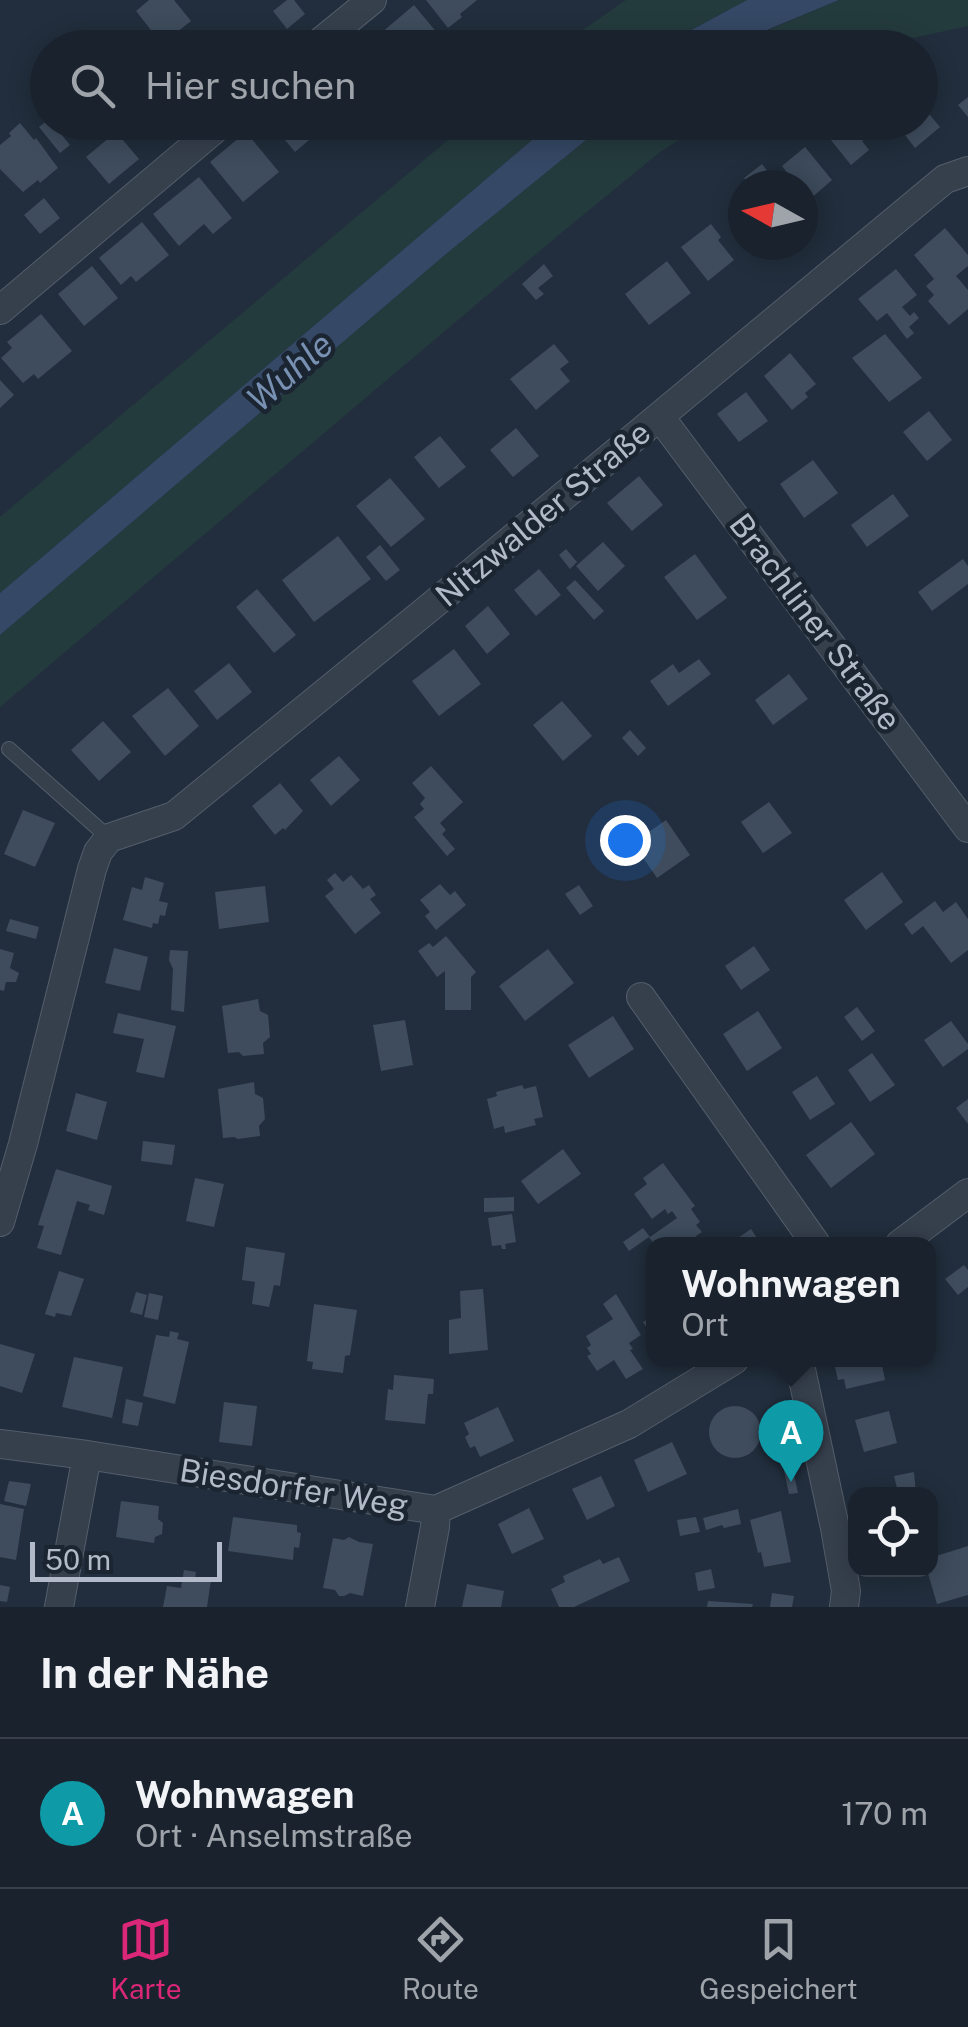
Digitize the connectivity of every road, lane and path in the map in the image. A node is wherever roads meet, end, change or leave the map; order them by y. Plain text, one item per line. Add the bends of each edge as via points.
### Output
1 (372, 0) edge
2 (335, 30) edge
3 (202, 140) edge
4 (966, 170) edge
5 (0, 310) edge
6 (660, 416) junction
7 (10, 749) dead end
8 (968, 828) edge
9 (109, 838) junction
10 (641, 997) dead end
11 (968, 1193) edge
12 (0, 1222) edge
13 (811, 1237) edge
14 (909, 1237) edge
15 (723, 1367) edge
16 (800, 1367) edge
17 (0, 1444) edge
18 (87, 1455) junction
19 (436, 1510) junction
20 (58, 1607) edge
21 (420, 1607) edge
22 (844, 1607) edge

1 - 2 street
3 - 5 street
4 - 6 street, Nitzwalder Straße via 945,179
6 - 8 street, Brachliner Straße
6 - 9 street, Nitzwalder Straße via 174,816
7 - 9 lane
9 - 12 street via 92,869
10 - 13 street
11 - 14 street
15 - 19 street, Biesdorfer Weg via 629,1424
16 - 22 street via 846,1590
17 - 18 street, Biesdorfer Weg
18 - 19 street, Biesdorfer Weg
18 - 20 street
19 - 21 street

